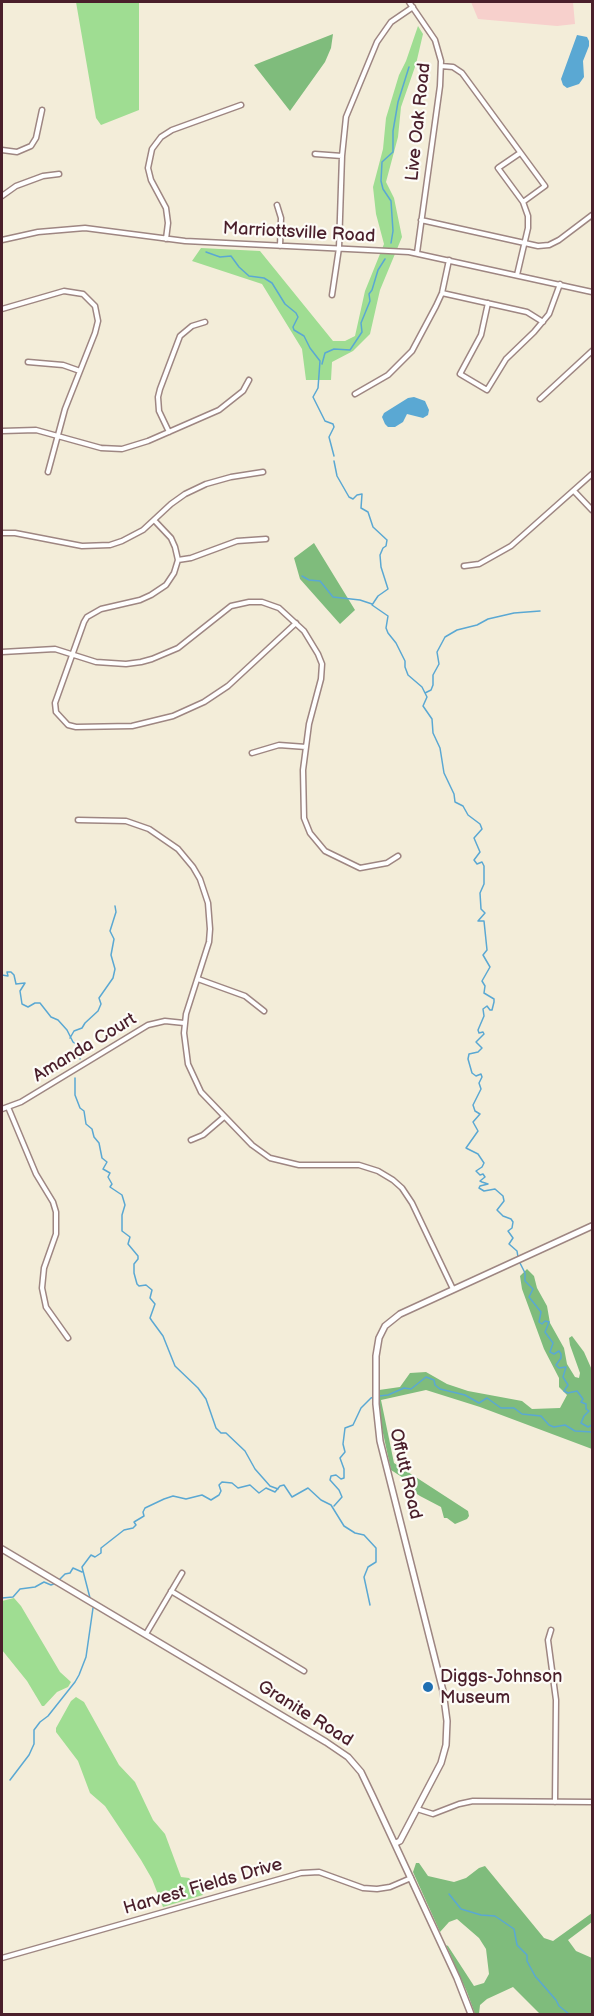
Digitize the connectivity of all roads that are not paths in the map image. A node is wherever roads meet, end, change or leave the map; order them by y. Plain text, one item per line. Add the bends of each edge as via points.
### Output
1 (409, 2) edge
2 (413, 7) junction
3 (441, 66) junction
4 (241, 105) dead end
5 (42, 110) dead end
6 (2, 150) edge
7 (520, 153) junction
8 (315, 154) dead end
9 (342, 156) junction
10 (59, 174) dead end
11 (2, 196) edge
12 (523, 202) junction
13 (277, 205) dead end
14 (592, 215) edge
15 (421, 220) junction
16 (166, 239) junction
17 (2, 240) edge
18 (525, 243) junction
19 (280, 246) junction
20 (339, 248) junction
21 (417, 253) junction
22 (449, 260) junction
23 (517, 275) junction
24 (560, 284) junction
25 (592, 292) edge
26 (441, 293) junction
27 (332, 295) dead end
28 (488, 303) junction
29 (2, 309) edge
30 (205, 322) dead end
31 (543, 322) junction
32 (592, 351) edge
33 (28, 362) dead end
34 (80, 371) junction
35 (249, 380) dead end
36 (355, 394) dead end
37 (540, 399) dead end
38 (2, 430) edge
39 (168, 432) junction
40 (58, 436) junction
41 (48, 472) dead end
42 (263, 472) dead end
43 (592, 474) edge
44 (574, 491) junction
45 (592, 510) edge
46 (154, 520) junction
47 (2, 533) edge
48 (267, 539) dead end
49 (178, 560) junction
50 (464, 566) dead end
51 (296, 623) junction
52 (2, 652) edge
53 (71, 654) junction
54 (306, 747) junction
55 (252, 753) dead end
56 (78, 820) dead end
57 (398, 856) dead end
58 (198, 980) junction
59 (264, 1011) dead end
60 (184, 1023) junction
61 (8, 1107) junction
62 (2, 1109) edge
63 (224, 1117) junction
64 (191, 1140) dead end
65 (592, 1226) edge
66 (453, 1289) junction
67 (68, 1338) dead end
68 (2, 1549) edge
69 (182, 1573) dead end
70 (171, 1591) junction
71 (551, 1630) dead end
72 (146, 1634) junction
73 (304, 1671) dead end
74 (555, 1802) junction
75 (592, 1802) edge
76 (417, 1809) junction
77 (396, 1843) junction
78 (411, 1878) junction
79 (2, 1958) edge
80 (471, 2014) edge

1 - 2 street, Live Oak Road
2 - 3 street, Live Oak Road via 435,40
2 - 9 street via 392,22 377,42 346,117
3 - 7 street via 462,73
3 - 15 street, Live Oak Road
4 - 16 street via 172,130 152,148 148,168 166,208
5 - 6 street via 31,146 16,152
7 - 12 street via 545,186
7 - 12 street via 498,168
8 - 9 street
9 - 20 street
10 - 11 street via 16,186
12 - 18 street via 528,218
13 - 19 street via 281,218
14 - 18 street via 549,245
15 - 18 street
15 - 21 street, Live Oak Road
16 - 17 street, Marriottsville Road via 76,228
16 - 19 street, Marriottsville Road
18 - 23 street
19 - 20 street, Marriottsville Road
20 - 21 street, Marriottsville Road
20 - 27 street
21 - 22 street, Marriottsville Road
22 - 23 street, Marriottsville Road
22 - 26 street
23 - 24 street, Marriottsville Road
24 - 25 street, Marriottsville Road
24 - 31 street
26 - 28 street
26 - 36 street via 406,359 388,375
28 - 31 street via 527,312
28 - 31 street via 480,335 460,374 487,390 506,359
29 - 34 street via 64,291 90,299 98,321
30 - 39 street via 180,336 160,389 159,411
32 - 37 street
33 - 34 street via 63,365
34 - 40 street
35 - 39 street via 243,391 219,410
38 - 40 street via 26,429
39 - 40 street via 122,448 101,448
40 - 41 street
42 - 46 street via 206,484 185,494
43 - 44 street
44 - 45 street
44 - 50 street via 511,546 479,564
46 - 47 street via 122,541 96,547
46 - 49 street via 171,538
48 - 49 street via 237,541
49 - 53 street via 170,580 157,591 87,617
51 - 53 street via 271,604 249,602 231,606 188,642 152,659 110,664
51 - 53 street via 228,686 204,702 151,723 76,727 61,719 56,712 56,695
51 - 54 street via 322,664
52 - 53 street via 44,648
54 - 55 street via 279,745
54 - 57 street via 304,818 314,840 332,855 360,868 387,863
56 - 58 street via 126,821 149,829 173,844 193,867 205,891 210,916 209,942
58 - 59 street via 245,996
58 - 60 street
60 - 61 street, Amanda Court via 165,1021 148,1025
60 - 63 street via 185,1054 191,1074 201,1092
61 - 62 street, Amanda Court
61 - 67 street via 56,1212 56,1234 44,1268 42,1295 50,1315
63 - 64 street via 203,1136
63 - 66 street via 256,1149 276,1160 299,1165 359,1165 393,1180 412,1203
65 - 66 street, Offutt Road
66 - 76 street, Offutt Road via 400,1314 385,1326 377,1342 376,1396 381,1448 447,1716 443,1757
68 - 72 street, Granite Road
69 - 70 street
70 - 72 street
70 - 73 street
71 - 74 street via 548,1641 556,1700
72 - 77 street, Granite Road via 348,1757 367,1783
74 - 75 street
74 - 76 street via 466,1802 433,1814
76 - 77 street, Offutt Road
77 - 78 street, Granite Road
78 - 79 street, Harvest Fields Drive via 377,1889 319,1872 301,1874
78 - 80 street, Granite Road

